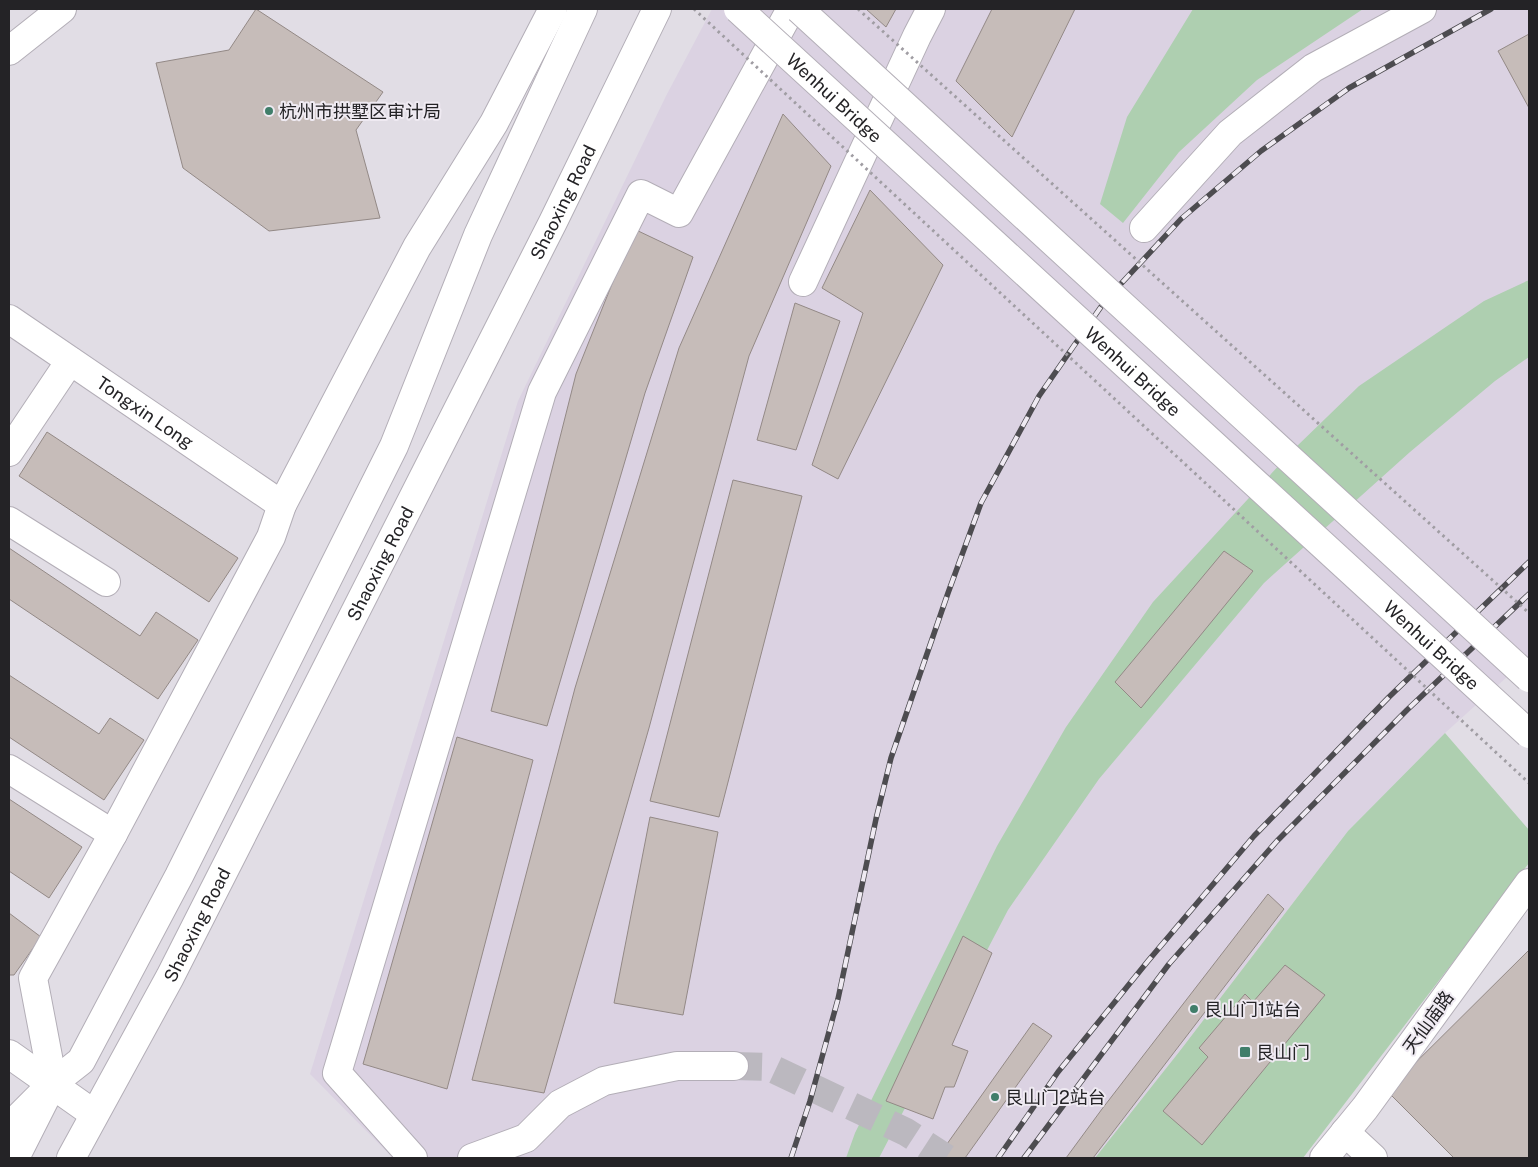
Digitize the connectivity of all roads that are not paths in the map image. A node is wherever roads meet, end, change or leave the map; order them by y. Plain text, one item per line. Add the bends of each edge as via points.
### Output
1 (62, 9) edge
2 (553, 9) edge
3 (583, 9) edge
4 (657, 9) edge
5 (738, 9) edge
6 (791, 9) edge
7 (799, 9) edge
8 (931, 9) edge
9 (1422, 9) edge
10 (9, 51) edge
11 (1144, 228) dead end
12 (803, 282) dead end
13 (9, 319) edge
14 (70, 361) junction
15 (9, 452) edge
16 (282, 505) junction
17 (9, 521) edge
18 (106, 582) dead end
19 (1529, 678) edge
20 (1529, 734) edge
21 (9, 769) edge
22 (112, 834) junction
23 (1529, 884) edge
24 (9, 1054) edge
25 (734, 1066) tunnel mouth
26 (53, 1083) junction
27 (94, 1114) junction
28 (9, 1127) edge
29 (1345, 1132) junction
30 (15, 1158) edge
31 (71, 1158) edge
32 (413, 1158) edge
33 (472, 1158) edge
34 (1324, 1158) edge
35 (1373, 1158) edge

1 - 10 main road
2 - 16 main road via 494,123 417,247
3 - 26 main road, Shaoxing Road via 478,235 394,446 179,876 81,1061
4 - 27 main road, Shaoxing Road via 553,222 170,977
5 - 20 main road, Wenhui Bridge, bridge
6 - 32 main road via 679,214 641,194 542,392 337,1073
7 - 19 main road, bridge
8 - 12 main road
9 - 11 main road via 1313,68 1230,134
13 - 14 main road, Tongxin Long
14 - 15 main road
14 - 16 main road, Tongxin Long
16 - 22 main road via 270,537
17 - 18 main road
21 - 22 main road
22 - 26 main road via 33,978
23 - 29 main road, 天仙庙路
24 - 26 main road
25 - 33 main road via 677,1066 604,1081 560,1104 526,1138
26 - 27 main road
26 - 28 main road, Shaoxing Road
26 - 30 main road
27 - 31 main road, Shaoxing Road
29 - 34 main road, 天仙庙路
29 - 35 main road

